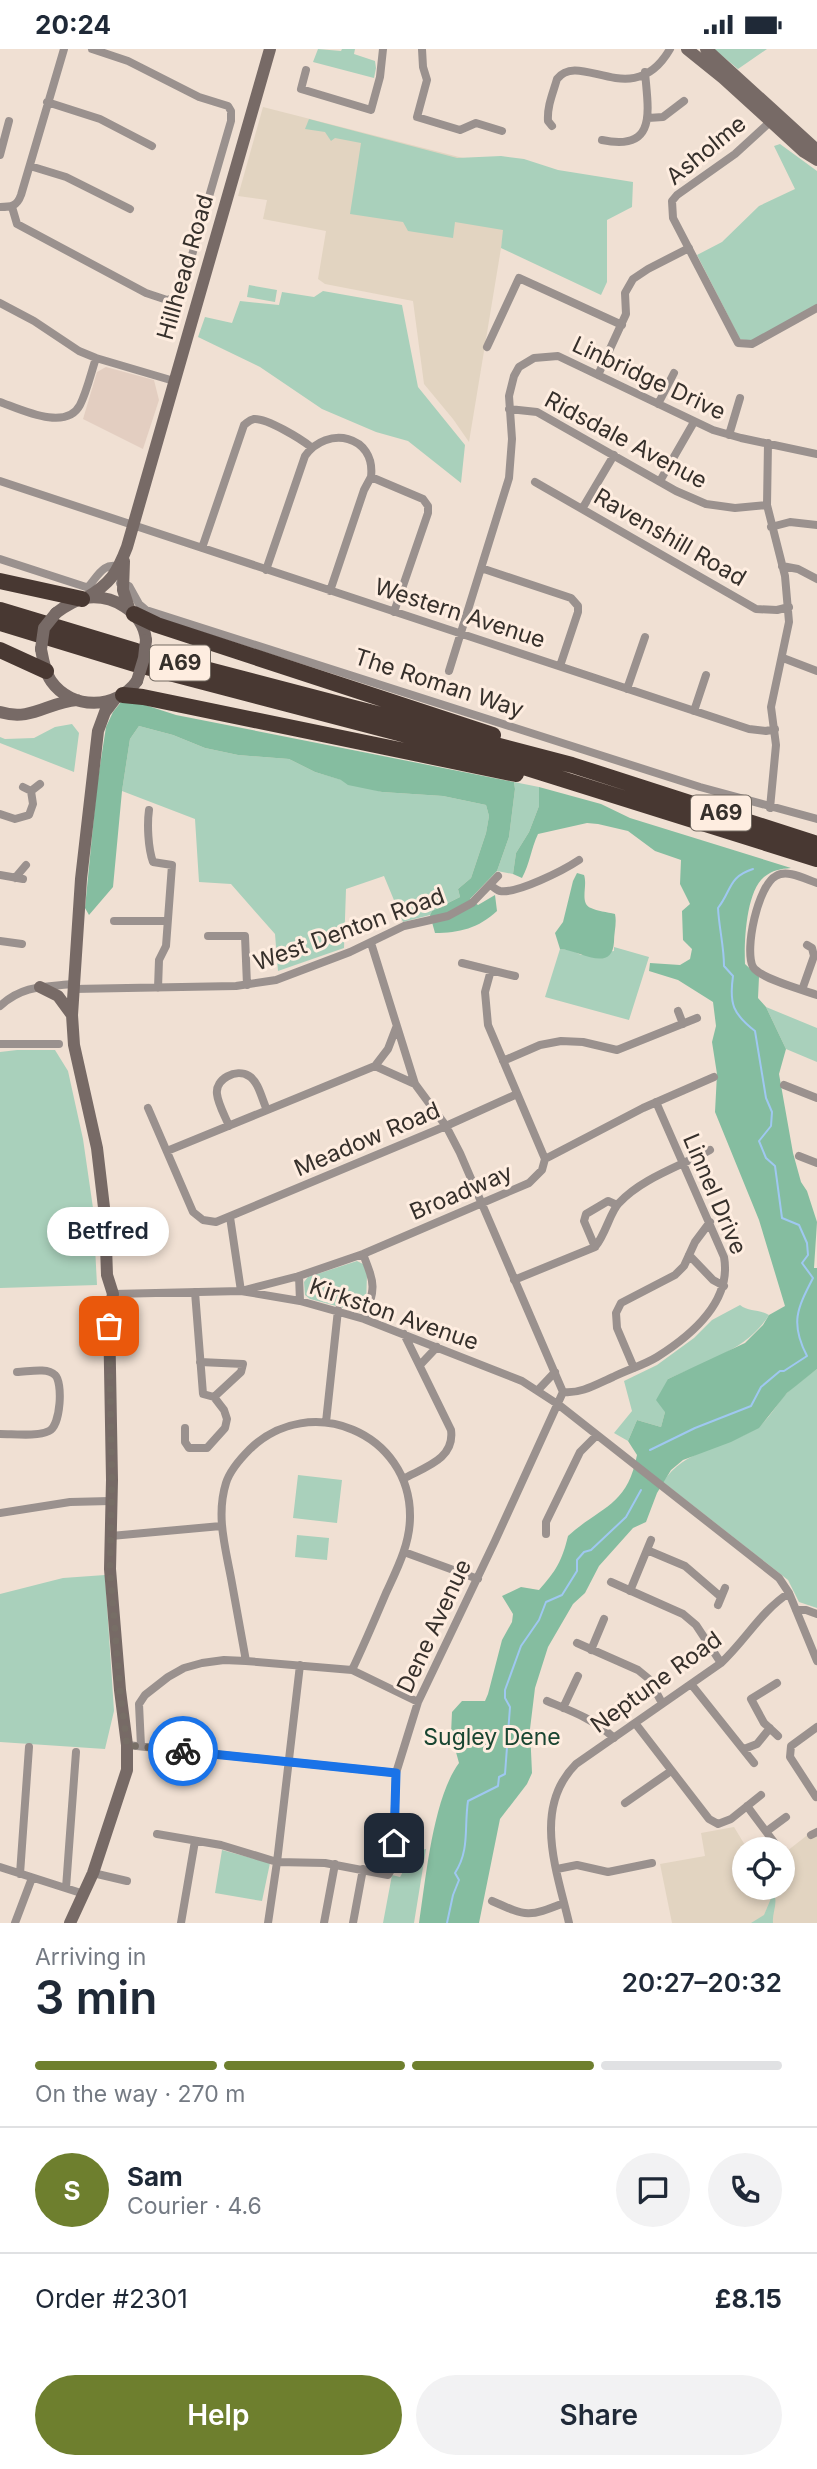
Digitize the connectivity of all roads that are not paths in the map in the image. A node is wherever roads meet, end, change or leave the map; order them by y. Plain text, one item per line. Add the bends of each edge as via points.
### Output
1 (64, 49) edge
2 (92, 49) edge
3 (268, 49) edge
4 (383, 49) edge
5 (422, 49) edge
6 (670, 49) edge
7 (687, 49) edge
8 (706, 49) edge
9 (562, 64) dead end
10 (624, 66) dead end
11 (306, 70) dead end
12 (645, 72) junction
13 (684, 101) dead end
14 (47, 103) junction
15 (648, 118) junction
16 (774, 118) junction
17 (9, 121) dead end
18 (552, 126) dead end
19 (502, 131) dead end
20 (602, 140) dead end
21 (152, 146) dead end
22 (817, 149) edge
23 (0, 155) edge
24 (817, 160) edge
25 (30, 166) junction
26 (0, 207) edge
27 (12, 207) junction
28 (130, 209) dead end
29 (689, 248) junction
30 (0, 303) edge
31 (817, 308) edge
32 (622, 325) junction
33 (487, 347) dead end
34 (96, 358) junction
35 (674, 373) dead end
36 (598, 375) junction
37 (172, 381) junction
38 (740, 398) dead end
39 (0, 402) edge
40 (658, 404) junction
41 (509, 413) junction
42 (694, 422) junction
43 (729, 435) junction
44 (768, 443) junction
45 (311, 447) junction
46 (817, 454) edge
47 (614, 455) junction
48 (371, 477) junction
49 (0, 481) edge
50 (660, 481) junction
51 (535, 482) dead end
52 (767, 505) junction
53 (582, 509) junction
54 (817, 525) edge
55 (133, 526) junction
56 (771, 527) junction
57 (202, 548) junction
58 (0, 559) edge
59 (782, 566) junction
60 (121, 567) junction
61 (481, 568) junction
62 (266, 570) junction
63 (817, 579) edge
64 (0, 581) edge
65 (123, 583) junction
66 (107, 584) junction
67 (330, 591) junction
68 (84, 598) junction
69 (789, 607) junction
70 (0, 610) edge
71 (394, 612) junction
72 (132, 613) junction
73 (0, 623) edge
74 (460, 634) junction
75 (645, 637) dead end
76 (0, 650) edge
77 (783, 658) junction
78 (560, 666) junction
79 (449, 671) dead end
80 (817, 671) edge
81 (706, 675) dead end
82 (48, 676) junction
83 (628, 689) junction
84 (119, 697) junction
85 (81, 701) junction
86 (41, 709) junction
87 (694, 711) junction
88 (0, 712) edge
89 (775, 729) junction
90 (98, 731) junction
91 (572, 765) junction
92 (40, 784) dead end
93 (770, 808) junction
94 (149, 810) dead end
95 (0, 814) edge
96 (817, 819) edge
97 (698, 821) junction
98 (817, 844) edge
99 (817, 859) edge
100 (579, 860) dead end
101 (26, 865) dead end
102 (0, 875) edge
103 (498, 876) dead end
104 (817, 883) edge
105 (491, 885) junction
106 (114, 921) dead end
107 (167, 921) junction
108 (208, 936) dead end
109 (0, 941) edge
110 (371, 943) junction
111 (22, 944) dead end
112 (807, 945) dead end
113 (462, 963) dead end
114 (491, 970) junction
115 (515, 976) dead end
116 (247, 985) junction
117 (40, 987) junction
118 (73, 987) junction
119 (158, 988) junction
120 (802, 990) junction
121 (817, 995) edge
122 (0, 1006) edge
123 (678, 1010) dead end
124 (72, 1015) junction
125 (697, 1018) dead end
126 (683, 1024) junction
127 (396, 1028) junction
128 (0, 1044) edge
129 (59, 1044) dead end
130 (503, 1061) junction
131 (375, 1066) junction
132 (715, 1077) dead end
133 (415, 1084) junction
134 (784, 1085) dead end
135 (517, 1094) junction
136 (817, 1098) edge
137 (656, 1103) junction
138 (148, 1108) dead end
139 (267, 1110) junction
140 (229, 1126) junction
141 (446, 1126) junction
142 (710, 1150) dead end
143 (167, 1151) junction
144 (799, 1156) dead end
145 (545, 1159) junction
146 (817, 1163) edge
147 (683, 1165) junction
148 (481, 1203) junction
149 (617, 1205) junction
150 (230, 1217) junction
151 (710, 1222) junction
152 (595, 1247) junction
153 (363, 1254) junction
154 (689, 1255) junction
155 (299, 1276) junction
156 (514, 1280) junction
157 (724, 1286) junction
158 (241, 1291) junction
159 (195, 1293) junction
160 (113, 1294) junction
161 (300, 1301) junction
162 (338, 1310) junction
163 (364, 1319) junction
164 (404, 1333) junction
165 (437, 1347) junction
166 (200, 1362) junction
167 (420, 1365) junction
168 (634, 1367) junction
169 (555, 1372) junction
170 (23, 1375) dead end
171 (538, 1389) junction
172 (563, 1392) junction
173 (214, 1397) junction
174 (559, 1405) junction
175 (326, 1422) junction
176 (185, 1428) dead end
177 (0, 1434) edge
178 (597, 1435) junction
179 (403, 1479) junction
180 (110, 1501) junction
181 (0, 1513) edge
182 (221, 1526) junction
183 (545, 1534) dead end
184 (111, 1536) junction
185 (651, 1540) dead end
186 (647, 1551) junction
187 (404, 1552) junction
188 (478, 1579) junction
189 (611, 1582) dead end
190 (629, 1591) junction
191 (789, 1593) junction
192 (722, 1597) dead end
193 (796, 1610) junction
194 (817, 1614) edge
195 (604, 1619) dead end
196 (813, 1637) edge
197 (577, 1643) dead end
198 (592, 1650) junction
199 (246, 1661) junction
200 (817, 1661) edge
201 (721, 1664) junction
202 (300, 1665) junction
203 (352, 1671) junction
204 (578, 1676) dead end
205 (691, 1683) junction
206 (777, 1683) dead end
207 (547, 1701) dead end
208 (418, 1702) junction
209 (662, 1703) junction
210 (564, 1708) junction
211 (635, 1723) junction
212 (817, 1727) edge
213 (770, 1728) junction
214 (778, 1735) dead end
215 (614, 1738) junction
216 (127, 1745) junction
217 (141, 1746) junction
218 (29, 1747) dead end
219 (744, 1749) junction
220 (76, 1752) dead end
221 (290, 1762) junction
222 (754, 1763) dead end
223 (671, 1771) junction
224 (396, 1773) junction
225 (761, 1795) dead end
226 (816, 1797) edge
227 (625, 1804) dead end
228 (747, 1806) junction
229 (786, 1817) dead end
230 (767, 1831) junction
231 (157, 1834) dead end
232 (771, 1837) edge
233 (195, 1841) junction
234 (278, 1862) junction
235 (652, 1863) dead end
236 (335, 1864) junction
237 (0, 1867) edge
238 (363, 1869) junction
239 (557, 1869) junction
240 (93, 1873) junction
241 (20, 1874) junction
242 (32, 1878) junction
243 (127, 1881) dead end
244 (66, 1888) junction
245 (84, 1895) junction
246 (492, 1901) dead end
247 (564, 1903) junction
248 (15, 1923) edge
249 (70, 1923) edge
250 (181, 1923) edge
251 (268, 1923) edge
252 (324, 1923) edge
253 (353, 1923) edge
254 (569, 1923) edge

1 - 14 street
2 - 27 street via 138,65 231,111 181,293 167,300 114,277 17,224
3 - 37 street, Hillhead Road
4 - 11 street via 371,110 301,89
5 - 19 street via 427,80 417,117 460,130 476,123
6 - 12 street via 663,61
7 - 16 street
8 - 16 street via 739,77
9 - 18 street via 548,108
10 - 12 street
12 - 15 street
13 - 15 street via 663,117
14 - 21 street via 100,119
14 - 25 street
15 - 20 street via 640,137 617,143
16 - 22 street
16 - 24 street
16 - 29 street, Asholme via 672,201 673,218
17 - 23 street
25 - 27 street
25 - 28 street via 66,177
26 - 27 street
29 - 31 street via 738,343 751,344
29 - 32 street via 633,279 625,293
30 - 34 street
32 - 33 street via 519,278
32 - 36 street
34 - 37 street
34 - 39 street via 79,407 70,415 41,416
35 - 40 street
36 - 40 street, Linbridge Drive
36 - 41 street, Linbridge Drive via 558,356 526,361 513,376
37 - 55 street, Hillhead Road
38 - 43 street
40 - 42 street, Linbridge Drive
41 - 47 street, Ridsdale Avenue via 537,412
41 - 61 street, Linbridge Drive via 512,461
42 - 43 street, Linbridge Drive
42 - 50 street
43 - 44 street, Linbridge Drive
44 - 46 street, Linbridge Drive
44 - 52 street
45 - 48 street via 324,439 349,439 368,454
45 - 57 street via 258,419 244,425
45 - 62 street
47 - 50 street, Ridsdale Avenue
47 - 53 street
48 - 67 street
48 - 71 street via 423,499 428,506
49 - 55 street, Western Avenue
50 - 52 street, Ridsdale Avenue via 706,504 736,508
51 - 53 street, Ravenshill Road
52 - 56 street
53 - 69 street, Ravenshill Road via 756,609
54 - 56 street via 790,522
55 - 57 street, Western Avenue
55 - 60 street, Hillhead Road
56 - 59 street
57 - 62 street, Western Avenue
58 - 60 street via 86,587 105,566
59 - 63 street
59 - 69 street
60 - 65 street, Hillhead Road
60 - 66 street, Hillhead Road
61 - 74 street, Linbridge Drive
61 - 78 street via 576,602 578,612
62 - 67 street, Western Avenue
64 - 68 highway
65 - 66 street
65 - 72 street, Hillhead Road
65 - 93 street, The Roman Way via 146,610
66 - 68 street, Hillhead Road
67 - 71 street, Western Avenue
68 - 72 street via 114,601
68 - 82 street, bridge via 56,613 44,628 41,649
69 - 77 street
70 - 91 highway, A69 via 136,651
71 - 74 street, Western Avenue
72 - 84 street, bridge via 142,626 144,658 137,681
72 - 91 highway via 531,747
73 - 97 highway, A69 via 135,664 498,759
74 - 78 street, Western Avenue
74 - 79 street, Linbridge Drive
75 - 83 street
76 - 82 highway
77 - 80 street
77 - 89 street via 771,707
78 - 83 street, Western Avenue
81 - 87 street
82 - 85 street via 63,693
82 - 86 street
83 - 87 street, Western Avenue
84 - 85 street via 100,703
84 - 90 street via 105,712
84 - 97 highway via 143,697 504,771
85 - 86 street
85 - 90 street via 96,720
86 - 88 street via 26,716
87 - 89 street, Western Avenue via 758,731
89 - 93 street
90 - 118 street
91 - 98 highway, A69
92 - 95 street via 27,789 33,804 29,815 15,819
93 - 96 street, The Roman Way
94 - 107 street via 153,862 172,865
97 - 99 highway, A69
100 - 105 street via 556,875 508,891
101 - 102 street via 19,878
103 - 105 street, West Denton Road
104 - 120 street via 788,873 774,876 752,930 752,966
105 - 110 street, West Denton Road via 472,904 448,916 404,926
106 - 107 street
107 - 119 street
108 - 116 street via 245,936
109 - 111 street
110 - 116 street, West Denton Road via 276,980
110 - 127 street
112 - 120 street via 814,956
113 - 114 street
114 - 115 street
114 - 130 street via 485,992 488,1025
116 - 119 street, West Denton Road
117 - 118 street, West Denton Road
117 - 122 street, West Denton Road via 17,992
117 - 124 street via 58,996
118 - 119 street, West Denton Road
118 - 124 street
120 - 121 street
123 - 126 street
124 - 160 street via 96,1148 107,1275
125 - 126 street
126 - 130 street via 617,1050 561,1041
127 - 131 street
127 - 133 street
128 - 129 street
130 - 135 street
131 - 133 street
131 - 139 street
132 - 137 street, Broadway
133 - 141 street
134 - 136 street
135 - 141 street, Meadow Road
135 - 145 street
137 - 145 street, Broadway
137 - 147 street, Linnel Drive
138 - 143 street
139 - 140 street
139 - 140 street via 248,1075 224,1078 217,1095
140 - 143 street
141 - 148 street
141 - 150 street, Meadow Road
142 - 147 street
143 - 150 street via 193,1212 216,1222
144 - 146 street
145 - 148 street, Broadway via 542,1170 529,1183
147 - 149 street via 642,1185
147 - 151 street, Linnel Drive
148 - 153 street, Broadway
148 - 156 street
149 - 152 street
149 - 152 street via 608,1201 586,1214 584,1221
150 - 158 street
151 - 154 street
151 - 157 street, Linnel Drive via 724,1257
152 - 156 street
153 - 155 street, Broadway
153 - 163 street via 374,1282
154 - 157 street
154 - 168 street via 675,1275 621,1303 616,1313 617,1328
155 - 158 street, Broadway
155 - 161 street
156 - 169 street
157 - 168 street, Linnel Drive via 702,1321 656,1358
158 - 159 street, Kirkston Avenue
158 - 161 street, Kirkston Avenue
159 - 160 street, Kirkston Avenue
159 - 166 street
160 - 180 street via 109,1313
161 - 162 street, Kirkston Avenue
162 - 163 street, Kirkston Avenue
162 - 175 street
163 - 164 street, Kirkston Avenue
164 - 165 street, Kirkston Avenue
164 - 167 street
165 - 167 street
165 - 171 street, Kirkston Avenue
166 - 173 street via 203,1394
166 - 173 street via 243,1364
167 - 179 street via 453,1441 439,1460
168 - 172 street, Linnel Drive via 580,1391
169 - 171 street
169 - 172 street
170 - 177 street via 55,1374 59,1419 54,1429 45,1433
171 - 174 street, Kirkston Avenue
172 - 174 street, Dene Avenue
173 - 176 street via 227,1419 211,1445 189,1448
174 - 178 street, Kirkston Avenue
174 - 188 street, Dene Avenue
175 - 179 street via 364,1435 388,1455
175 - 182 street via 273,1431 244,1455 226,1482
178 - 183 street via 580,1452 546,1522
178 - 191 street via 779,1578
179 - 187 street via 410,1517
180 - 181 street via 70,1501
180 - 184 street
182 - 184 street
182 - 199 street
184 - 216 street via 110,1570
185 - 186 street
186 - 190 street
186 - 192 street via 685,1566
187 - 188 street
187 - 203 street
188 - 208 street, Dene Avenue
189 - 190 street
190 - 201 street via 683,1614 696,1625
191 - 193 street
191 - 201 street, Neptune Road via 770,1607
193 - 194 street
193 - 196 street
195 - 198 street
196 - 200 street
197 - 198 street
198 - 209 street via 638,1669
199 - 202 street
199 - 217 street via 184,1668 155,1687 139,1704
201 - 205 street, Neptune Road
202 - 203 street
202 - 221 street
203 - 208 street
204 - 210 street
205 - 209 street, Neptune Road
205 - 219 street
206 - 213 street via 751,1699
207 - 210 street
208 - 224 street, Dene Avenue
209 - 211 street, Neptune Road
210 - 215 street via 601,1726
211 - 215 street, Neptune Road
211 - 223 street
212 - 226 street via 790,1746 790,1758
213 - 214 street
213 - 219 street via 757,1744
215 - 239 street, Neptune Road via 576,1764 558,1790 550,1811
216 - 217 street
216 - 240 street via 124,1784
217 - 221 street
218 - 241 street
219 - 222 street
220 - 244 street
221 - 224 street
221 - 234 street
223 - 227 street
223 - 228 street via 718,1824
224 - 238 street, Dene Avenue via 393,1867 388,1875
225 - 228 street
228 - 230 street
229 - 230 street
230 - 232 street
231 - 233 street
233 - 234 street
233 - 250 street
234 - 236 street
234 - 251 street
235 - 239 street via 608,1872 577,1865
236 - 238 street
236 - 252 street
237 - 241 street
238 - 253 street
239 - 247 street, Neptune Road
240 - 243 street
240 - 245 street
241 - 242 street
242 - 244 street
242 - 248 street
244 - 245 street
245 - 249 street
246 - 247 street via 533,1915
247 - 254 street, Neptune Road

